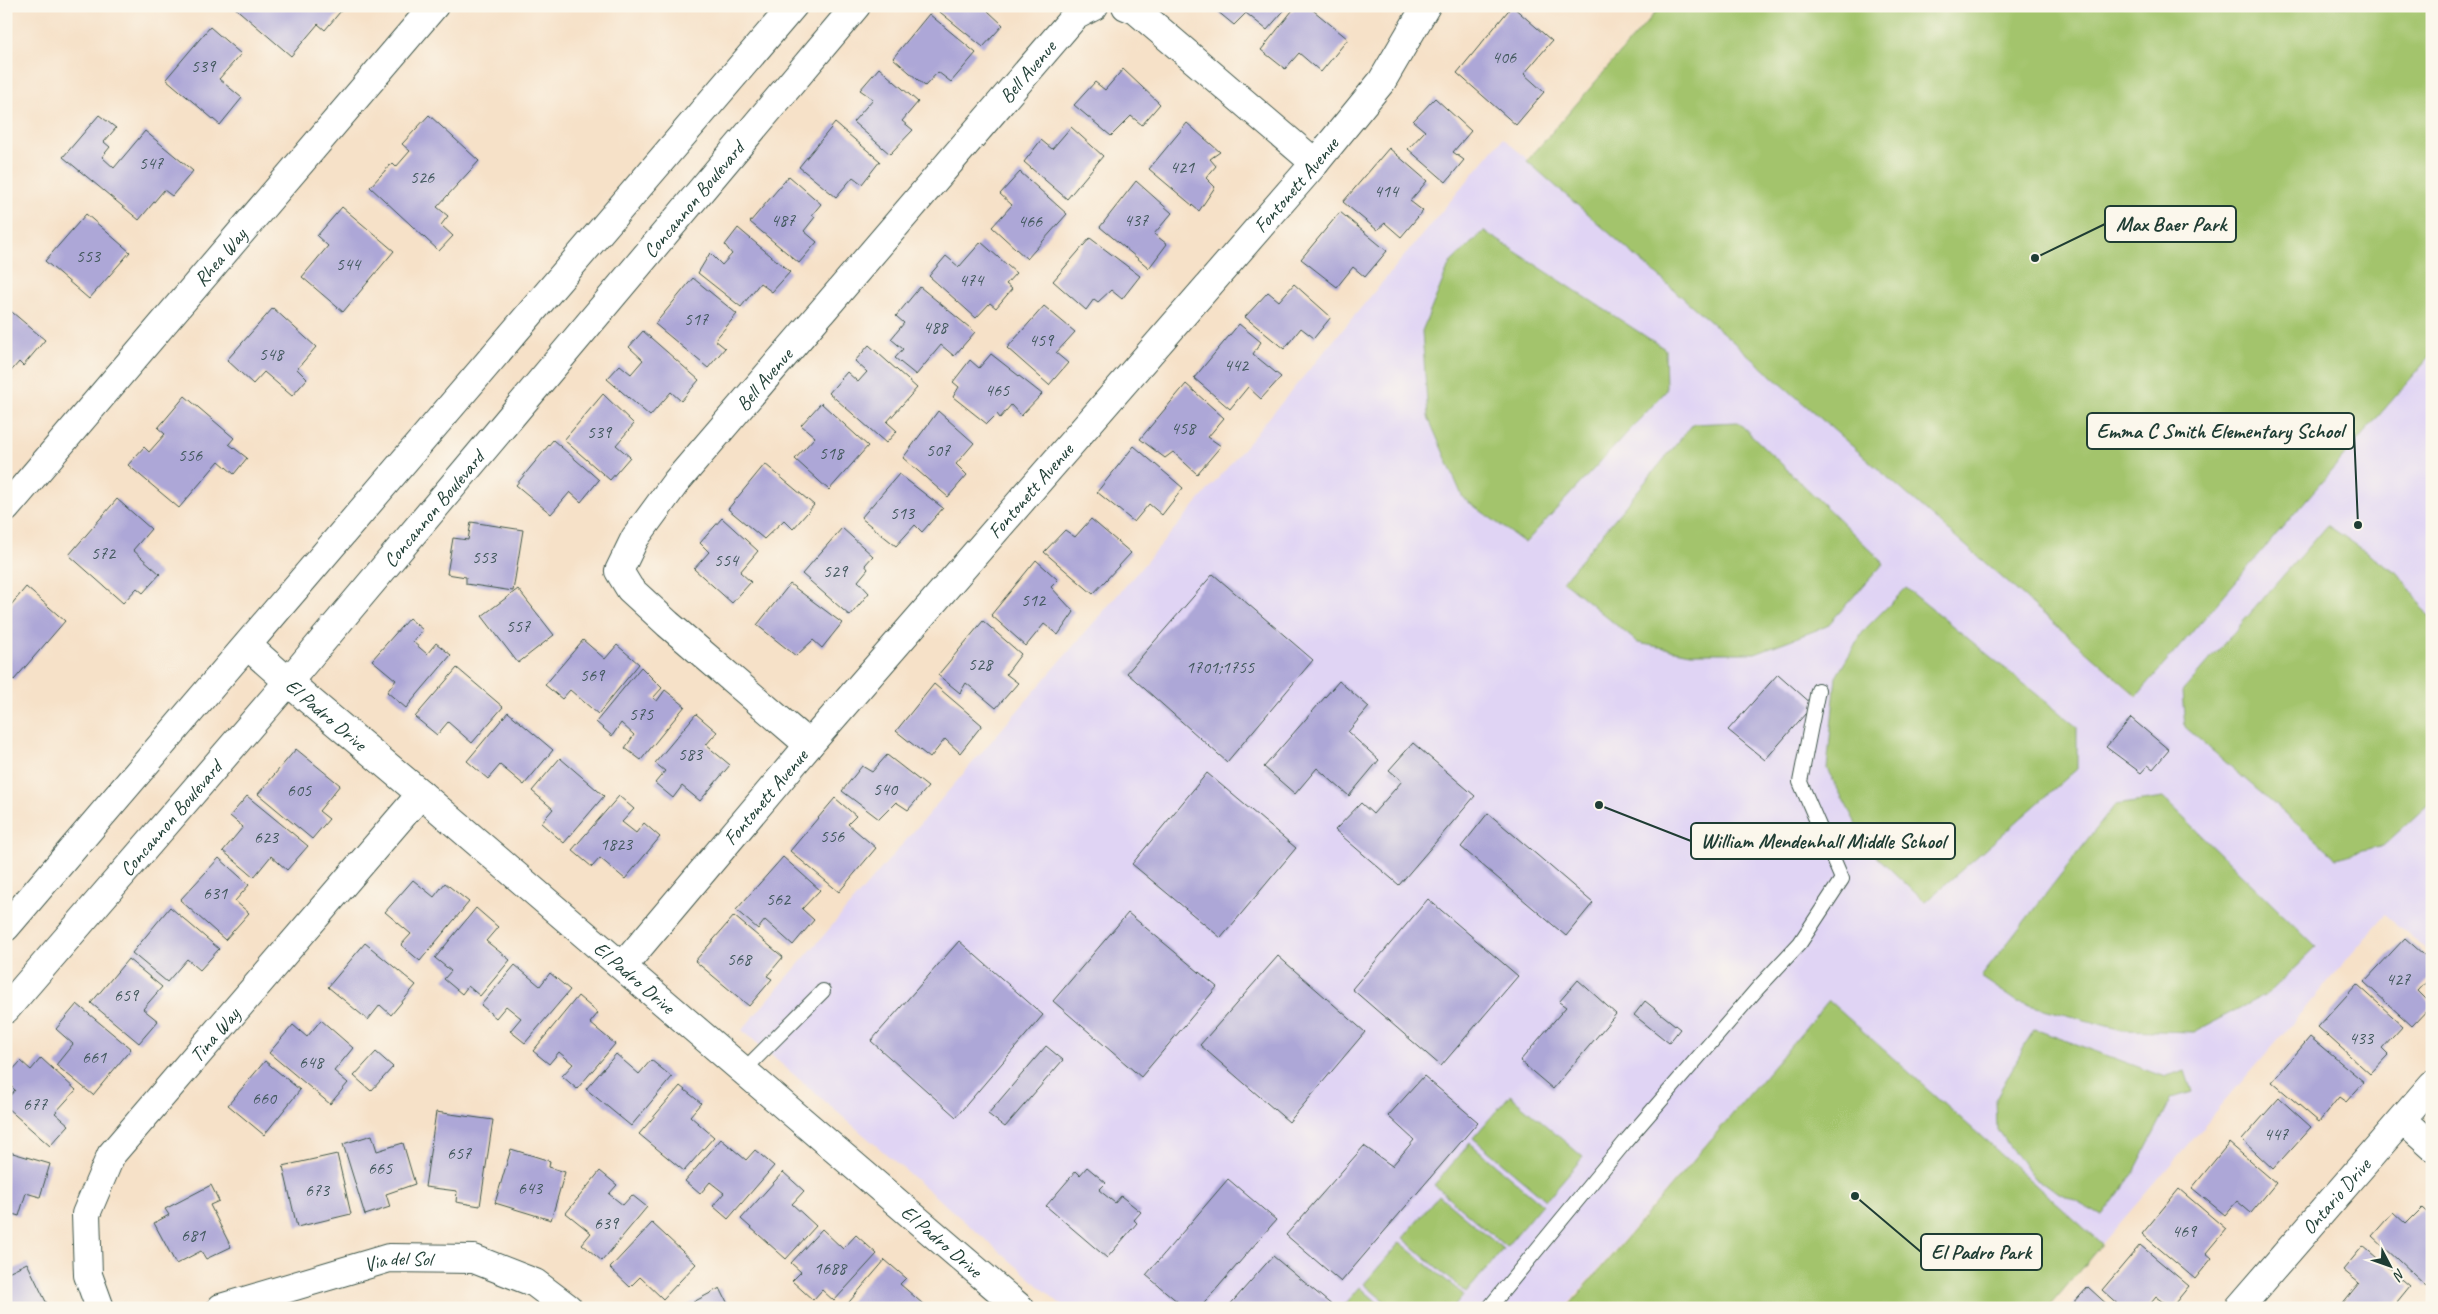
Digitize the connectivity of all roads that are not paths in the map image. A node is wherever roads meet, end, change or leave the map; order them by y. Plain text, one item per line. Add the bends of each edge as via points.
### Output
1 (434, 6) edge
2 (793, 6) edge
3 (856, 6) edge
4 (1094, 6) edge
5 (1126, 6) edge
6 (1426, 6) edge
7 (1315, 163) junction
8 (6, 508) edge
9 (248, 646) junction
10 (288, 682) junction
11 (1818, 690) dead end
12 (809, 745) junction
13 (421, 794) junction
14 (6, 926) edge
15 (623, 966) junction
16 (823, 991) dead end
17 (6, 1009) edge
18 (744, 1070) junction
19 (2432, 1085) edge
20 (2403, 1120) junction
21 (2432, 1146) edge
22 (100, 1308) edge
23 (222, 1308) edge
24 (568, 1308) edge
25 (1020, 1308) edge
26 (1489, 1308) edge
27 (2239, 1308) edge

1 - 8 street, Rhea Way
2 - 9 street
3 - 10 street, Concannon Boulevard
4 - 12 street, Bell Avenue via 1075,16 676,482 635,538 619,570 630,589
5 - 7 street via 1136,10
6 - 7 street, Fontonett Avenue via 1382,81
7 - 12 street, Fontonett Avenue
9 - 10 street, El Padro Drive
9 - 14 street
10 - 13 street, El Padro Drive
10 - 17 street, Concannon Boulevard
11 - 26 lane via 1800,782 1842,879 1800,943 1626,1141
12 - 15 street, Fontonett Avenue
13 - 15 street, El Padro Drive
13 - 22 street, Tina Way via 111,1155 86,1214 88,1275
15 - 18 street, El Padro Drive
16 - 18 lane
18 - 25 street, El Padro Drive
19 - 20 street, Ontario Drive
20 - 21 street
20 - 27 street, Ontario Drive
23 - 24 street, Via del Sol via 389,1258 474,1259 535,1283

